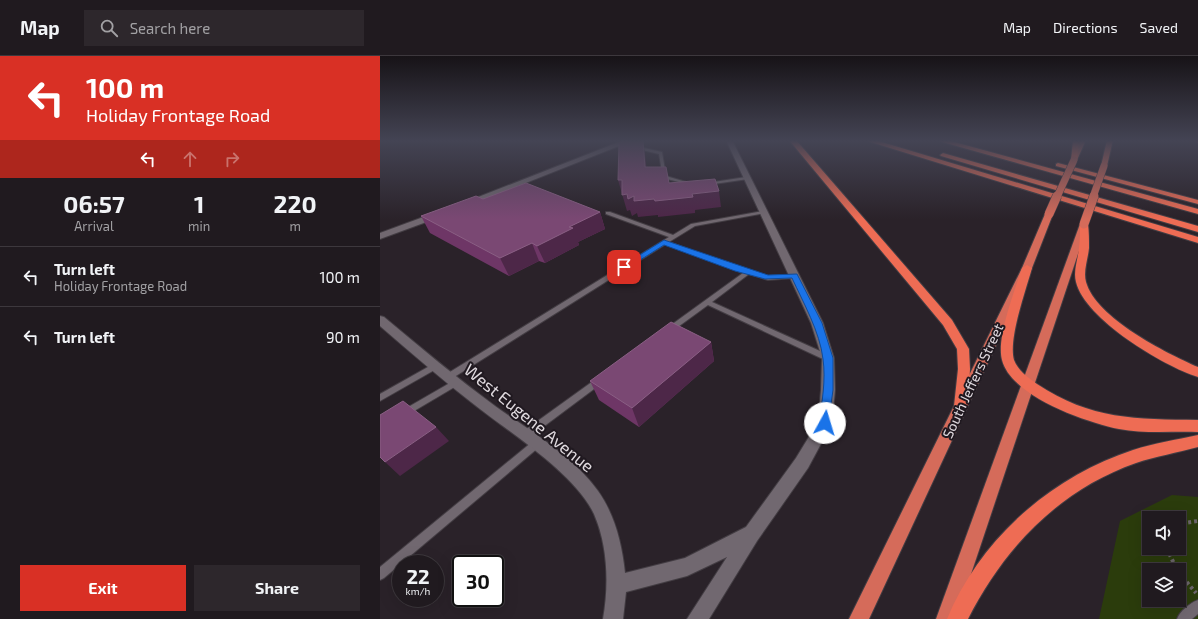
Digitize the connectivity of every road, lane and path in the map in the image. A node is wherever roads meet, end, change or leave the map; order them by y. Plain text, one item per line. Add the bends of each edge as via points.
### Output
1 (565, 166) edge
2 (663, 166) edge
3 (741, 166) edge
4 (814, 166) edge
5 (954, 166) edge
6 (984, 166) edge
7 (1033, 166) edge
8 (1065, 166) edge
9 (1071, 166) edge
10 (1104, 166) edge
11 (746, 178) junction
12 (703, 185) edge
13 (696, 186) edge
14 (1198, 202) edge
15 (458, 207) edge
16 (444, 212) edge
17 (608, 212) dead end
18 (763, 212) junction
19 (1198, 212) edge
20 (1084, 224) junction
21 (1198, 229) edge
22 (380, 236) edge
23 (673, 237) junction
24 (1198, 240) edge
25 (664, 242) junction
26 (1027, 268) junction
27 (748, 272) junction
28 (795, 276) junction
29 (707, 302) junction
30 (380, 320) edge
31 (663, 334) edge
32 (828, 358) junction
33 (435, 366) junction
34 (1198, 372) edge
35 (606, 376) edge
36 (451, 380) junction
37 (1027, 384) junction
38 (380, 398) edge
39 (961, 406) junction
40 (400, 416) edge
41 (1198, 426) edge
42 (529, 440) junction
43 (1198, 441) edge
44 (1198, 521) edge
45 (1186, 523) edge
46 (752, 534) junction
47 (380, 574) edge
48 (1186, 581) edge
49 (617, 585) junction
50 (1198, 595) edge
51 (1198, 606) edge
52 (613, 619) edge
53 (696, 619) edge
54 (859, 619) edge
55 (946, 619) edge
56 (957, 619) edge
57 (1183, 619) edge

1 - 15 street
2 - 13 lane via 664,176
3 - 11 street
4 - 39 highway via 948,323 963,349
5 - 24 highway
6 - 21 highway
7 - 19 highway
8 - 14 highway
9 - 26 highway, South Jeffers Street, bridge
10 - 20 highway, bridge
11 - 12 lane
11 - 18 street
16 - 22 street
17 - 23 lane
18 - 23 lane via 693,225
18 - 28 street
20 - 34 highway via 1081,284 1090,299 1126,333 1159,354
20 - 37 highway
23 - 25 lane
25 - 27 lane
25 - 36 lane
26 - 37 highway via 1007,351 1010,366
26 - 39 highway, South Jeffers Street
27 - 28 lane via 768,278
27 - 29 lane
28 - 32 street via 817,323
29 - 31 lane
29 - 32 lane
30 - 33 street, West Eugene Avenue
32 - 46 street via 825,423 802,462
33 - 36 street, West Eugene Avenue
33 - 38 lane
35 - 42 lane
36 - 40 lane
36 - 42 street, West Eugene Avenue
37 - 41 highway via 1070,408 1097,418 1119,423
37 - 55 highway
39 - 54 highway, South Jeffers Street
42 - 47 lane
42 - 49 street, West Eugene Avenue via 565,468 588,491 600,510 614,554
43 - 56 highway via 1150,452 1118,463 1086,477 1056,496 1027,522 985,568
44 - 45 path
46 - 49 street via 687,567
46 - 53 street
48 - 50 path
49 - 52 street, West Eugene Avenue
51 - 57 lane

